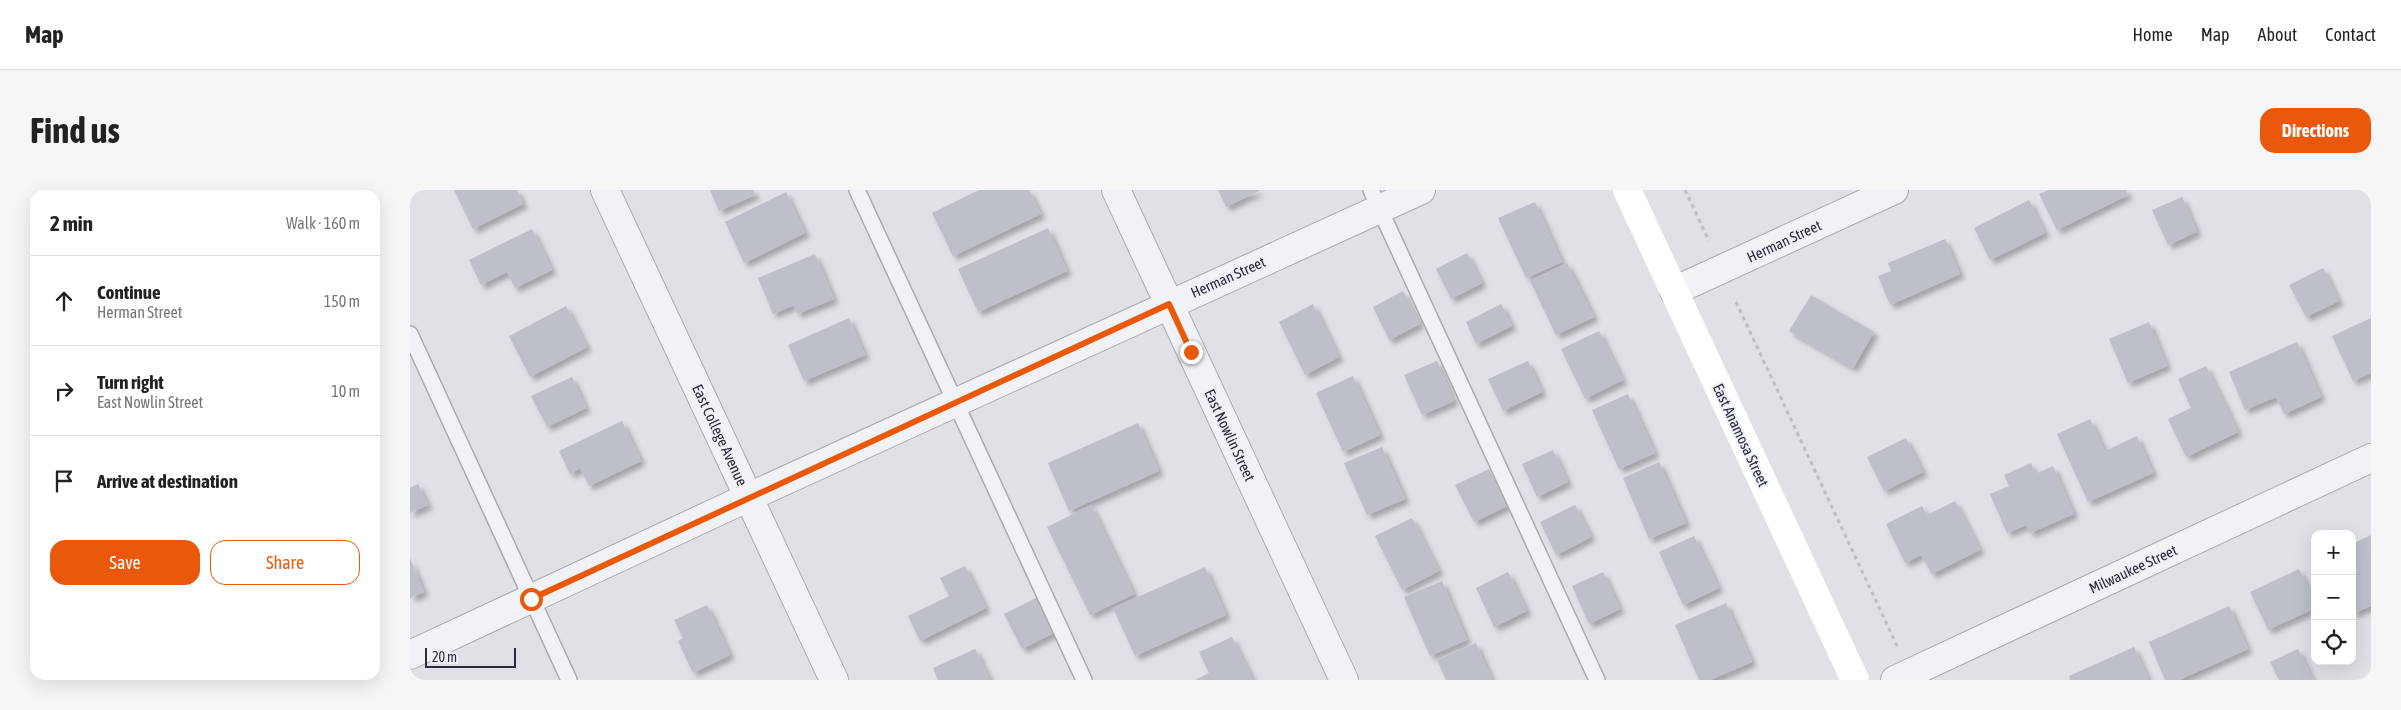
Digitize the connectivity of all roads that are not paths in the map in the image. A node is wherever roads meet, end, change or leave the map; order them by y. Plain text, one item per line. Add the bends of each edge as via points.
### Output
1 (605, 190) edge
2 (857, 190) edge
3 (1116, 190) edge
4 (1421, 190) edge
5 (1627, 190) edge
6 (1894, 190) edge
7 (1376, 199) edge
8 (1674, 291) junction
9 (1169, 304) junction
10 (410, 334) edge
11 (956, 402) junction
12 (2371, 458) edge
13 (750, 496) junction
14 (531, 599) junction
15 (410, 655) edge
16 (569, 680) edge
17 (834, 680) edge
18 (1084, 680) edge
19 (1344, 680) edge
20 (1597, 680) edge
21 (1855, 680) edge
22 (1895, 680) edge

1 - 13 street, East College Avenue
2 - 11 lane
3 - 9 street, East Nowlin Street
4 - 7 street, Herman Street
5 - 8 main road, East Anamosa Street
6 - 8 street, Herman Street
7 - 9 street, Herman Street
7 - 20 lane
8 - 21 main road, East Anamosa Street
9 - 11 street, Herman Street
9 - 19 street, East Nowlin Street
10 - 14 lane
11 - 13 street, Herman Street
11 - 18 lane
12 - 22 street, Milwaukee Street
13 - 14 street, Herman Street
13 - 17 street, East College Avenue
14 - 15 street, Herman Street
14 - 16 lane

